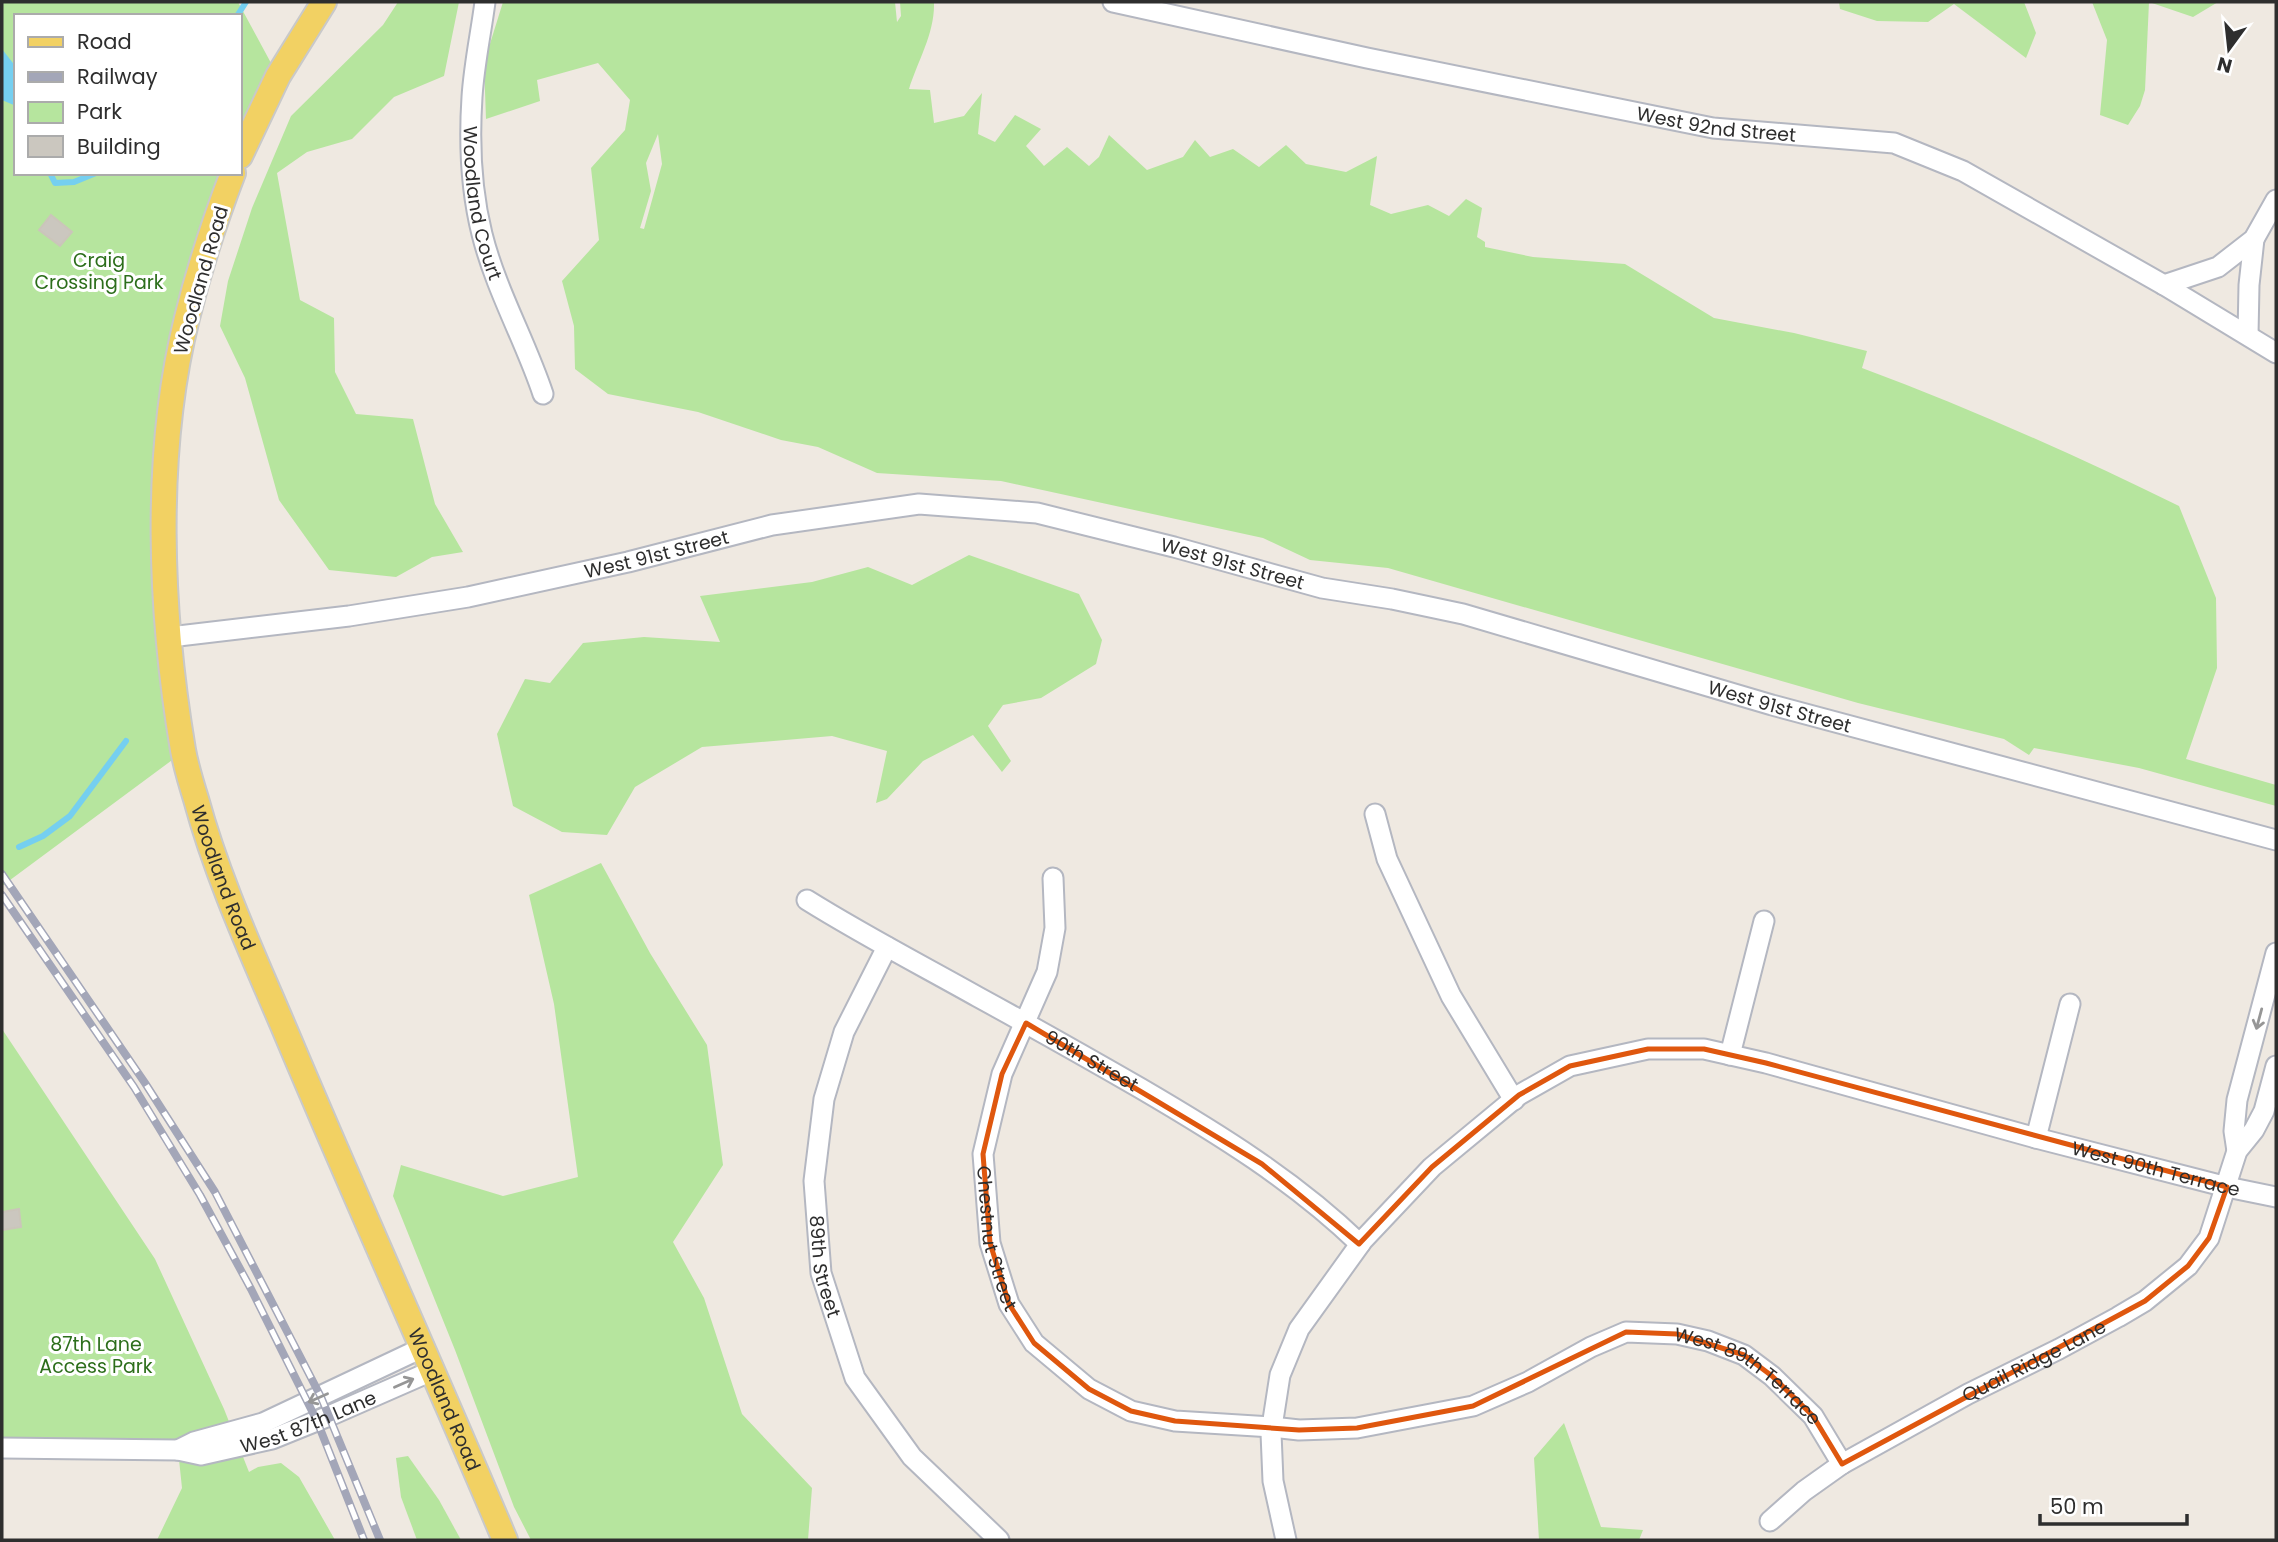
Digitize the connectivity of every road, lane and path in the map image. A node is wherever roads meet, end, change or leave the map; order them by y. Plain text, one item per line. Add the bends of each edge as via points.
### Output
1 (324, 2) edge
2 (485, 2) edge
3 (1113, 2) edge
4 (242, 152) edge
5 (232, 175) edge
6 (2276, 200) edge
7 (2255, 239) junction
8 (2164, 285) junction
9 (2248, 335) junction
10 (2276, 352) edge
11 (543, 394) dead end
12 (170, 637) junction
13 (1375, 814) dead end
14 (2276, 840) edge
15 (1053, 878) dead end
16 (807, 900) dead end
17 (1764, 921) dead end
18 (887, 947) junction
19 (2276, 953) edge
20 (2070, 1004) dead end
21 (1026, 1023) junction
22 (1730, 1055) junction
23 (2276, 1066) edge
24 (1514, 1100) junction
25 (2036, 1138) junction
26 (2237, 1151) junction
27 (2227, 1187) junction
28 (2276, 1197) edge
29 (1360, 1244) junction
30 (1626, 1332) joint
31 (429, 1358) junction
32 (1271, 1430) junction
33 (2, 1448) edge
34 (1842, 1464) junction
35 (1770, 1521) dead end
36 (505, 1540) edge
37 (999, 1540) edge
38 (1286, 1540) edge

1 - 4 main road via 278,76
2 - 11 street, Woodland Court via 472,96 473,192 482,236
3 - 8 street, West 92nd Street via 1713,128 1894,143 1963,171
5 - 12 main road, Woodland Road via 186,319 172,398 163,496
6 - 7 street
7 - 8 street via 2218,267
7 - 9 street
8 - 9 street, West 92nd Street
9 - 10 street, West 92nd Street
12 - 14 street, West 91st Street via 468,597 772,525 919,504 1037,513 1322,588 1463,614 1772,705
12 - 31 main road, Woodland Road via 183,752 204,830 316,1105
13 - 24 street via 1387,859 1451,996
15 - 21 street, Chestnut Street via 1055,928 1047,972
16 - 18 street, 90th Street
17 - 22 street
18 - 21 street, 90th Street
18 - 37 street, 89th Street via 844,1032 824,1099 814,1181 821,1273 855,1378 912,1457
19 -> 26 street, Quail Ridge Lane via 2237,1100
20 - 25 street
21 - 29 street, 90th Street via 1262,1164
21 - 32 street, Chestnut Street via 1002,1074 983,1154 990,1243 1009,1304 1034,1343 1089,1390 1131,1411 1175,1421
22 - 24 street, West 90th Terrace via 1704,1049 1648,1049 1570,1066
22 - 25 street, West 90th Terrace
23 - 26 street, Quail Ridge Lane via 2264,1111
24 - 29 street, West 90th Terrace via 1432,1167
25 - 27 street, West 90th Terrace
26 - 27 street, Quail Ridge Lane
27 - 28 street, West 90th Terrace
27 - 34 street, Quail Ridge Lane via 2209,1237 2188,1266 2145,1301
29 - 32 street, West 90th Terrace via 1299,1329 1280,1375
30 - 32 street, Chestnut Street via 1473,1406 1357,1428
30 - 34 street, West 89th Terrace via 1677,1334 1744,1355 1813,1416
31 - 33 street, West 87th Lane via 263,1423 178,1450
31 - 36 main road, Woodland Road
32 - 38 street, West 90th Terrace via 1273,1481
34 - 35 street, Quail Ridge Lane

